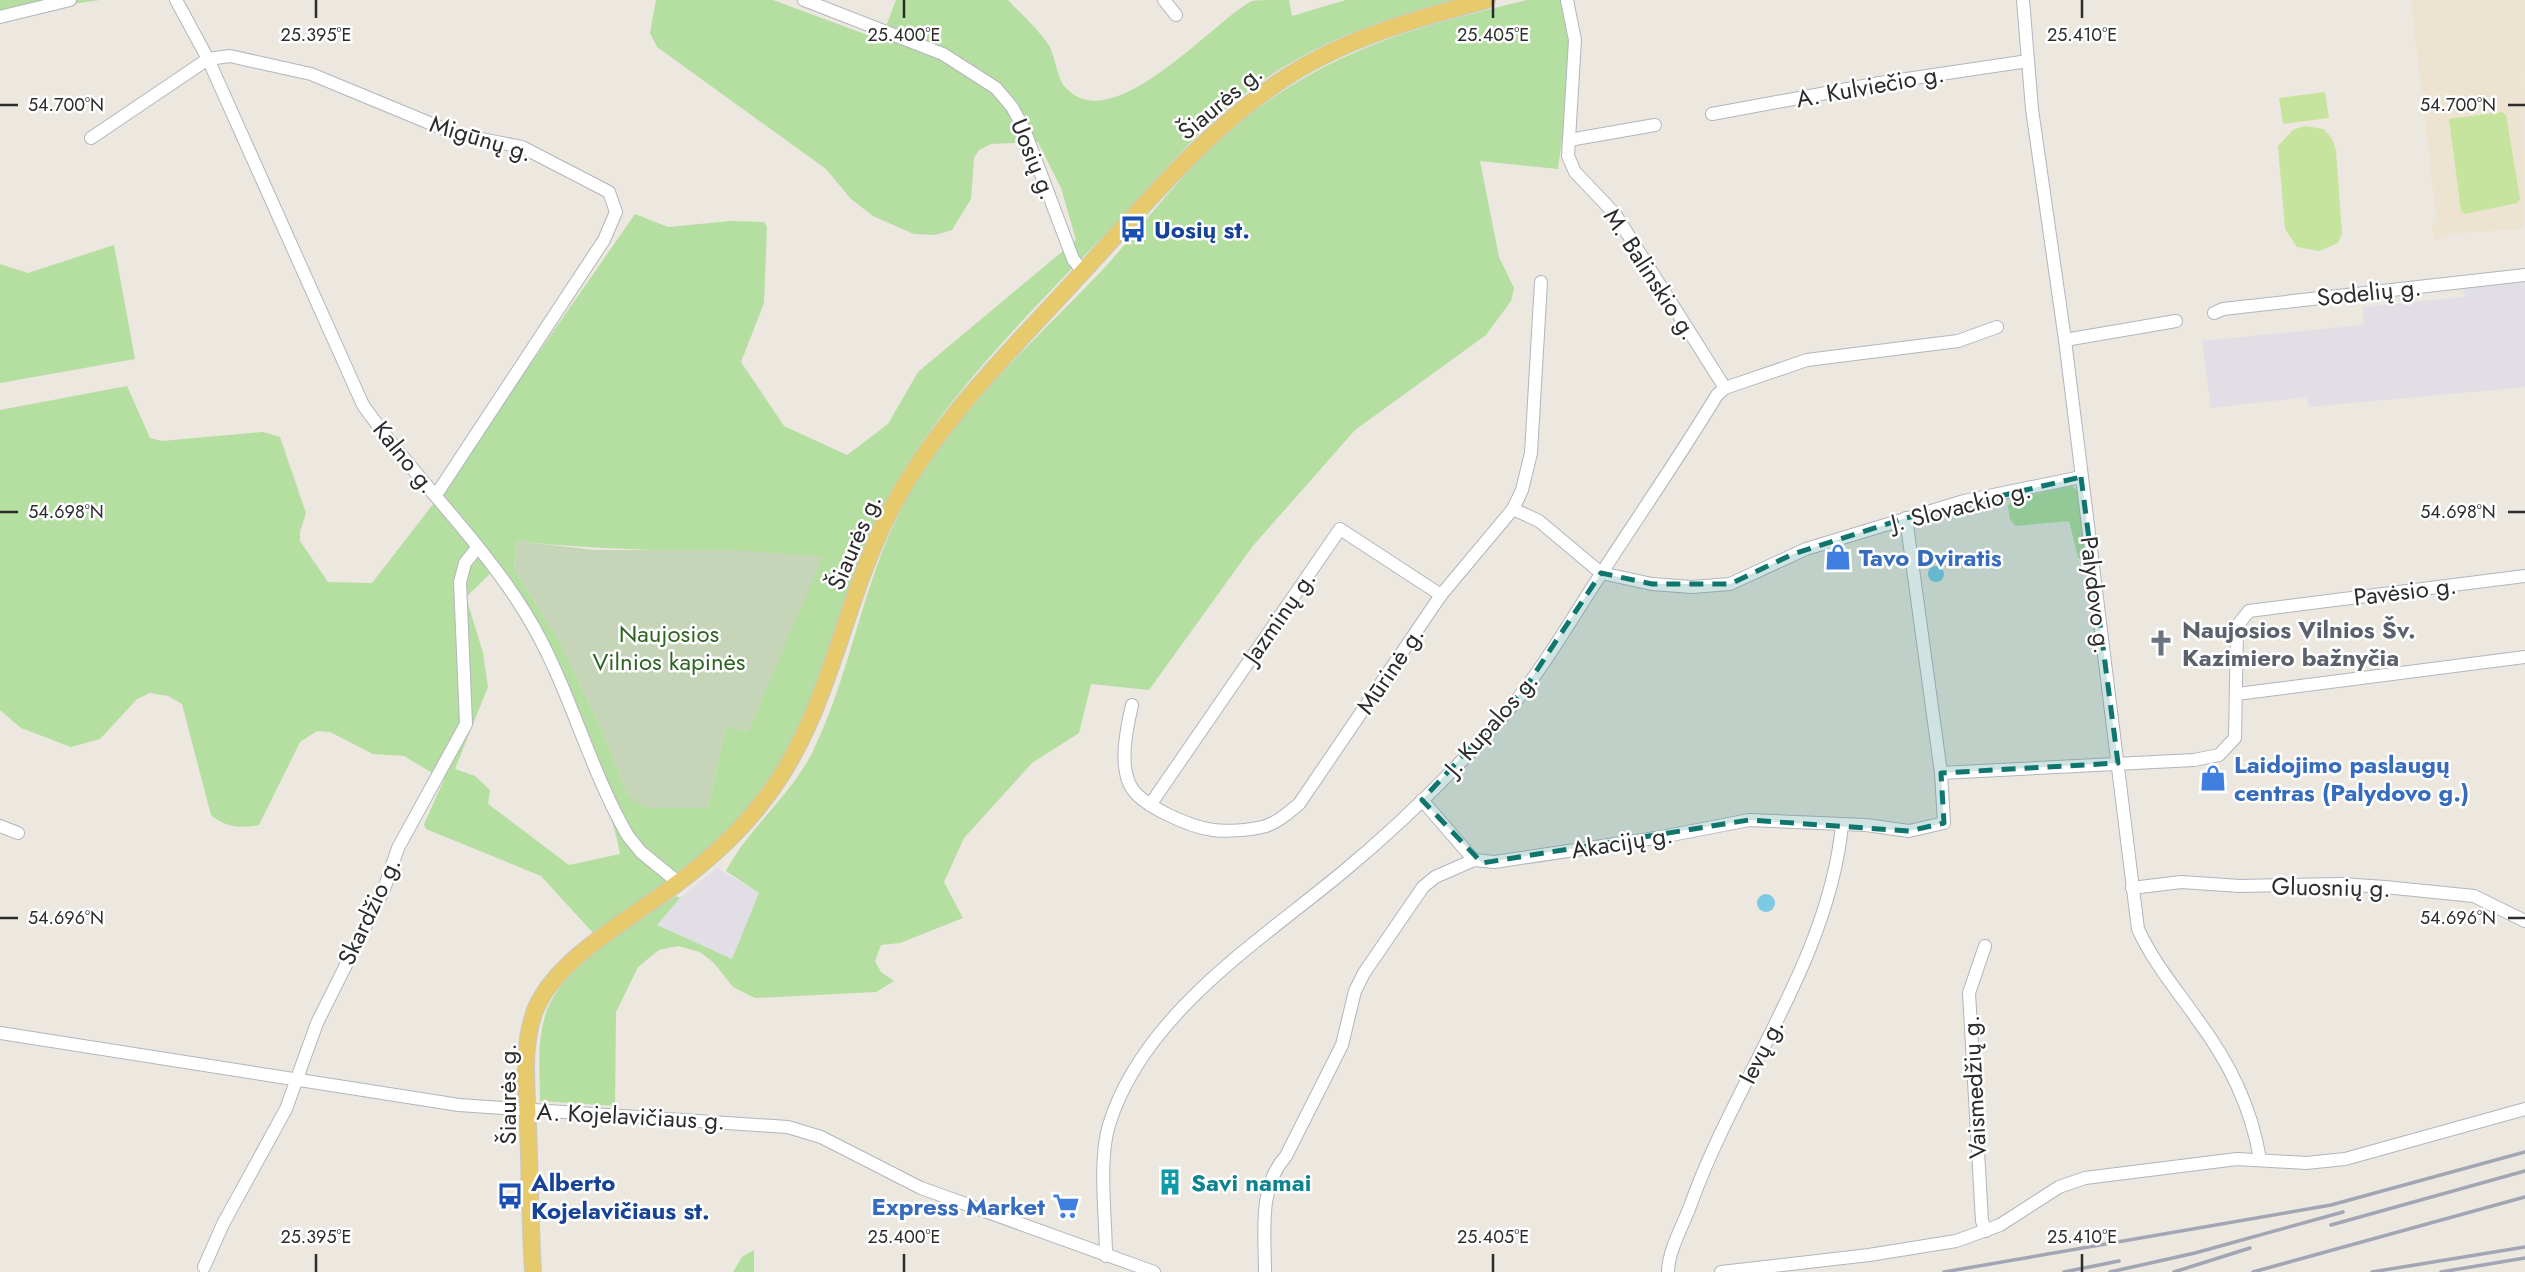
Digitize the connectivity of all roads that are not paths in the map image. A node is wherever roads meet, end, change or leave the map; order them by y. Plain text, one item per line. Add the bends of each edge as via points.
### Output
1 (70, 0) edge
2 (176, 0) edge
3 (804, 0) edge
4 (1164, 0) edge
5 (1487, 0) edge
6 (1567, 0) edge
7 (2023, 0) edge
8 (1175, 15) dead end
9 (0, 17) edge
10 (208, 59) junction
11 (2028, 61) junction
12 (1712, 114) dead end
13 (1655, 125) dead end
14 (92, 138) dead end
15 (1569, 140) junction
16 (1083, 272) junction
17 (2525, 275) edge
18 (1541, 282) dead end
19 (2214, 313) dead end
20 (2176, 321) dead end
21 (1997, 327) dead end
22 (2065, 340) junction
23 (1725, 388) junction
24 (2081, 477) junction
25 (436, 495) junction
26 (1513, 509) junction
27 (1906, 518) junction
28 (477, 548) junction
29 (1601, 573) junction
30 (2525, 576) edge
31 (1441, 595) junction
32 (2525, 657) edge
33 (2237, 694) junction
34 (1132, 705) dead end
35 (2118, 763) junction
36 (1941, 773) junction
37 (1422, 800) junction
38 (1150, 805) junction
39 (1842, 825) junction
40 (0, 826) edge
41 (18, 833) dead end
42 (1474, 860) junction
43 (679, 883) junction
44 (2132, 888) junction
45 (2525, 921) edge
46 (1985, 946) dead end
47 (0, 1033) edge
48 (298, 1080) junction
49 (528, 1109) junction
50 (2525, 1109) edge
51 (2260, 1159) junction
52 (1986, 1231) junction
53 (1106, 1256) junction
54 (204, 1267) dead end
55 (533, 1272) edge
56 (1154, 1272) edge
57 (1265, 1272) edge
58 (1668, 1272) edge
59 (1721, 1272) edge

1 - 9 street
2 - 10 street, Kalno g.
3 - 16 street, Uosių g. via 943,54 996,88 1024,129 1073,259
4 - 8 street
5 - 16 main road, Šiaurės g. via 1376,32 1289,75 1213,134
6 - 15 street, M. Balinskio g. via 1576,40
7 - 11 street, Palydovo g.
10 - 14 street
10 - 25 street, Kalno g. via 331,327 351,382 386,438
10 - 25 street, Migūnų g. via 230,56 311,74 456,134 522,146 601,186 614,198 616,212 604,240
11 - 12 street, A. Kulviečio g.
11 - 22 street, Palydovo g.
13 - 15 street
15 - 23 street, M. Balinskio g. via 1568,156 1575,172 1615,214
16 - 43 main road, Šiaurės g. via 932,441 884,523 796,753 735,835
17 - 19 street, Sodelių g.
18 - 26 street, Mūrinė g. via 1531,453
20 - 22 street
21 - 23 street via 1958,341 1807,360
22 - 24 street, Palydovo g.
23 - 29 street, J. Kupalos g.
24 - 27 street, J. Slovackio g.
24 - 35 street, Palydovo g.
25 - 28 street, Kalno g.
26 - 29 street via 1539,521
26 - 31 street, Mūrinė g.
27 - 29 street, J. Slovackio g. via 1793,554 1730,584 1652,584
27 - 36 street, Akacijų g.
28 - 43 street, Kalno g. via 503,578 543,642 628,836
28 - 48 street, Skardžio g. via 465,563 460,582 466,723 398,848 384,889 317,1023
29 - 37 street, J. Kupalos g. via 1525,688
30 - 33 street, Pavėsio g. via 2249,611 2237,625
31 - 38 street, Mūrinė g. via 1306,795 1279,819 1264,827 1214,830
31 - 38 street, Jazminų g. via 1340,529
32 - 33 street
33 - 35 street, Pavėsio g. via 2235,738 2220,755
34 - 38 street, Mūrinė g. via 1127,779
35 - 36 street, Pavėsio g.
35 - 44 street, Palydovo g.
36 - 39 street, Akacijų g. via 1946,816 1942,825 1909,831
37 - 42 street
37 - 53 street, J. Kupalos g. via 1347,870 1231,962 1160,1032 1109,1126
39 - 42 street, Akacijų g. via 1749,820 1494,862
39 - 58 street, Ievų g. via 1823,910 1788,997 1708,1155
40 - 41 street
42 - 57 street, Akacijų g. via 1423,887 1364,973 1342,1045 1268,1183
43 - 49 main road, Šiaurės g. via 562,970 550,984 531,1024
44 - 45 street, Gluosnių g. via 2181,882 2385,887 2474,896
44 - 51 street, Palydovo g. via 2138,929 2150,955 2226,1062 2251,1115
46 - 52 street, Vaismedžių g. via 1969,993
47 - 48 street, A. Kojelavičiaus g.
48 - 49 street, A. Kojelavičiaus g. via 459,1105
48 - 54 street, Skardžio g.
49 - 53 street, A. Kojelavičiaus g. via 806,1131 921,1188
49 - 55 main road, Šiaurės g.
50 - 51 street via 2345,1159 2306,1163
51 - 52 street via 2085,1178 2059,1187
52 - 59 street via 1924,1248
53 - 56 street, A. Kojelavičiaus g.

